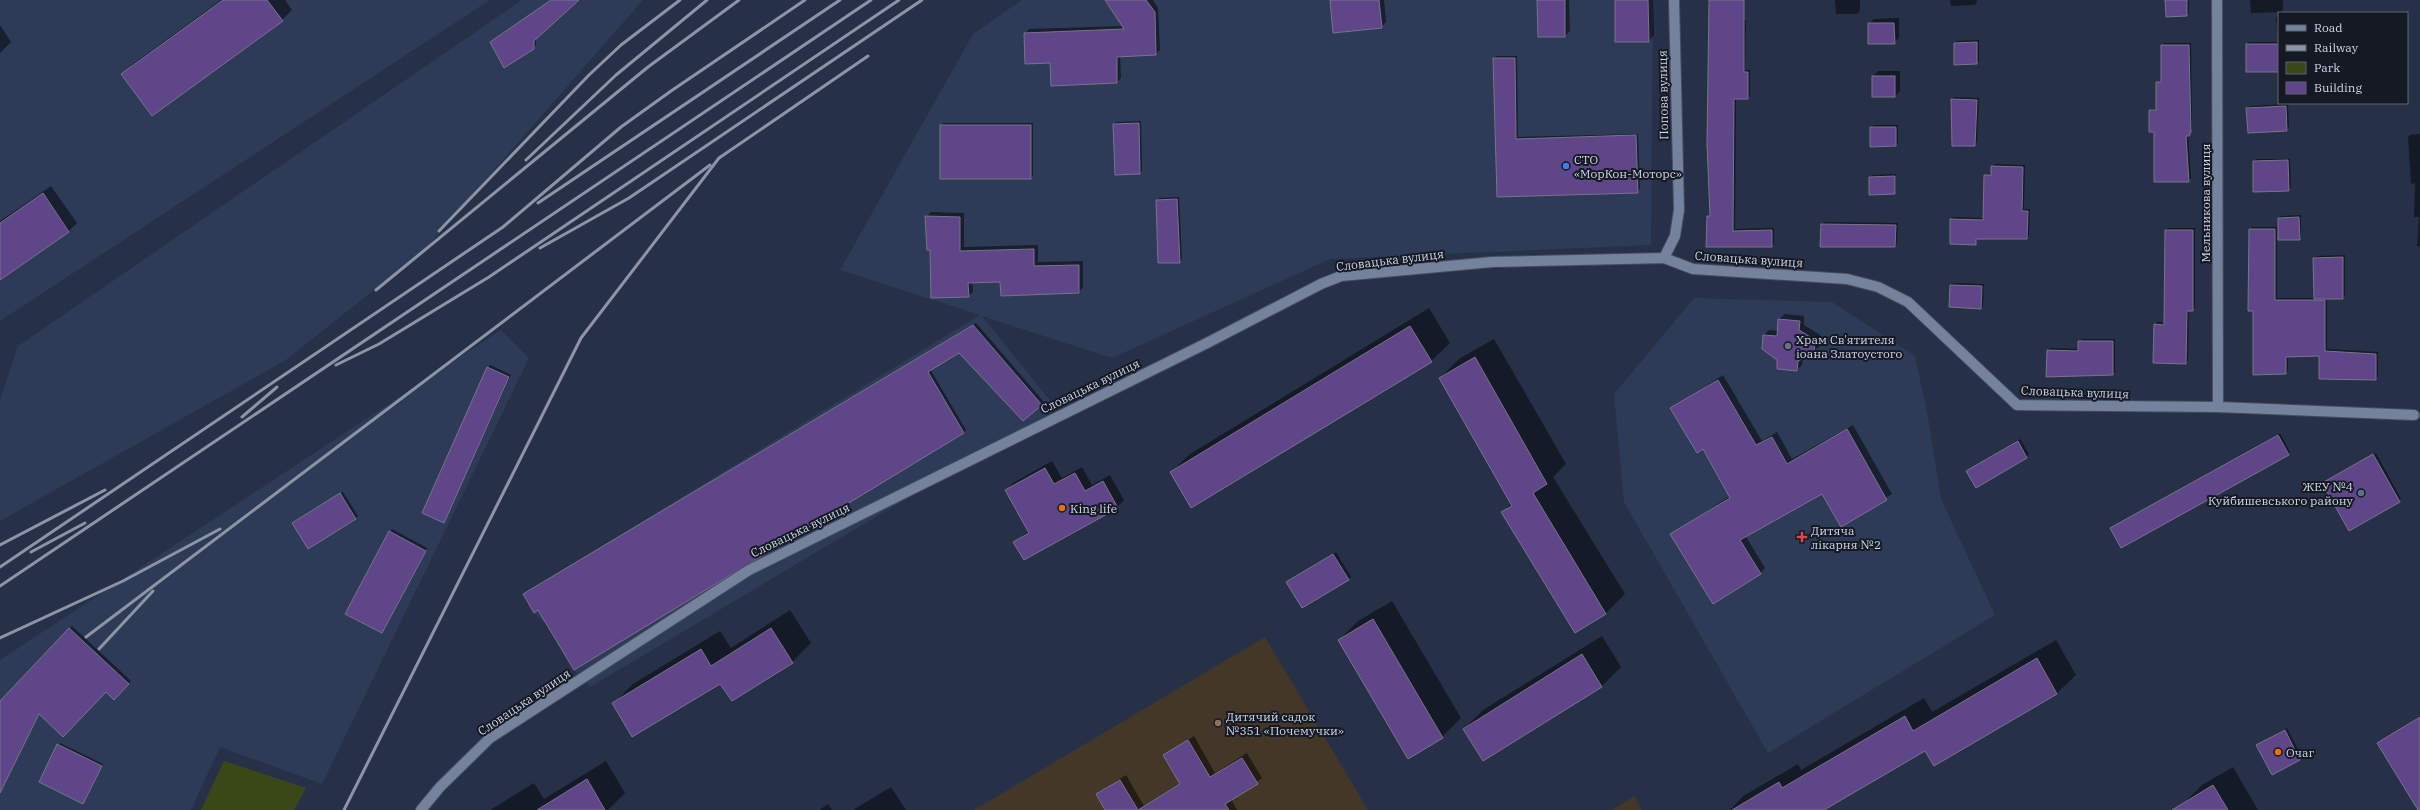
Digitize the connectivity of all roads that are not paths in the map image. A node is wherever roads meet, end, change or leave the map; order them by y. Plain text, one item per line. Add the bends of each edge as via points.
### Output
1 (1674, 0) edge
2 (2217, 0) edge
3 (1664, 258) junction
4 (2218, 407) junction
5 (2414, 415) dead end
6 (421, 810) edge

1 - 3 street, Попова вулиця via 1679,210 1676,236
2 - 4 street, Мельникова вулиця
3 - 4 street, Словацька вулиця via 1693,269 1847,279 1878,287 1908,302 2017,405
3 - 6 street, Словацька вулиця via 1492,262 1341,276 1321,284 749,570 490,738 440,787
4 - 5 street, Словацька вулиця

